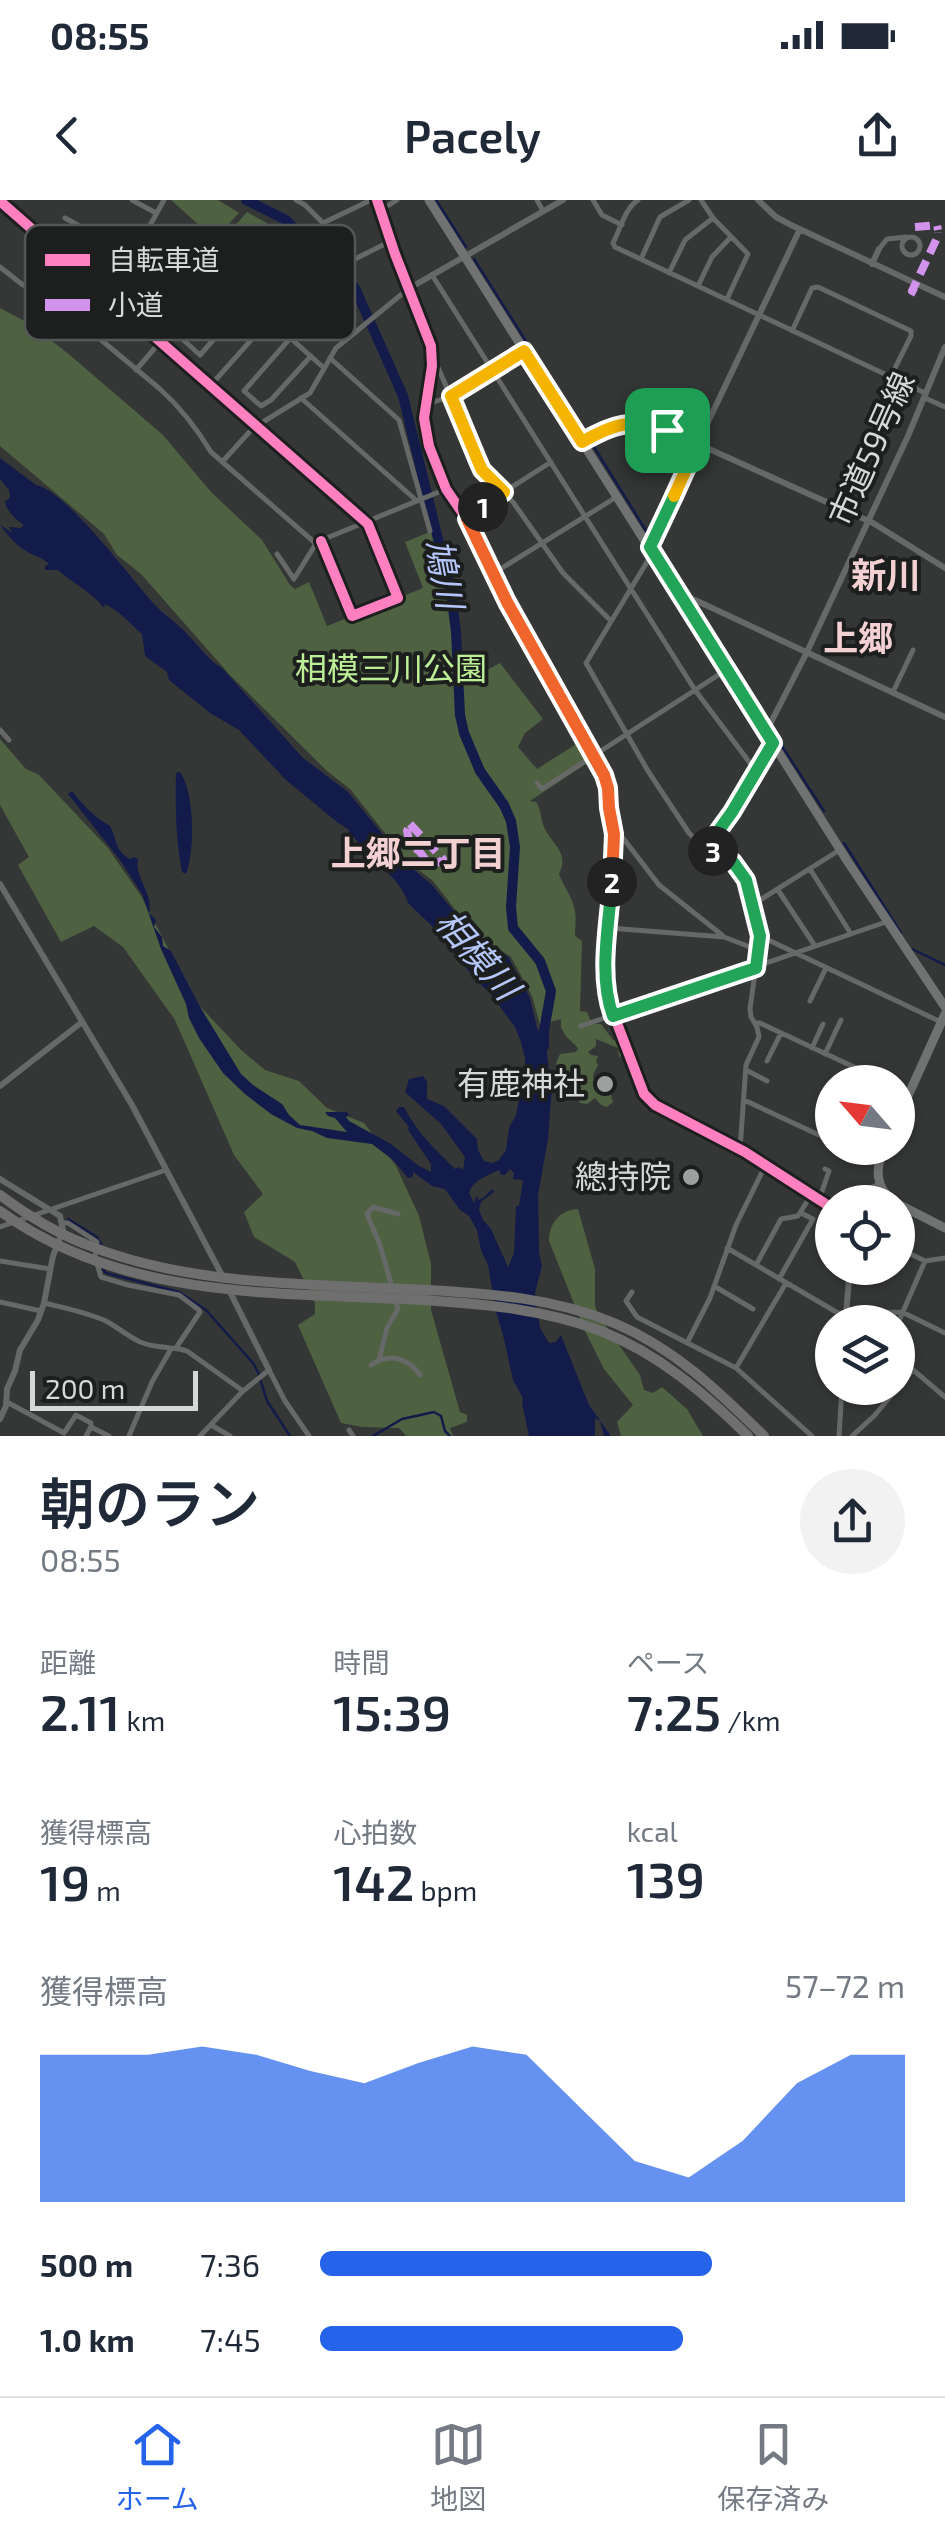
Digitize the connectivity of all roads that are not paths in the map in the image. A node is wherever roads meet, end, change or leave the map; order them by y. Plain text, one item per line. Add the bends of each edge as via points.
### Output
1 (0, 200) edge
2 (132, 200) edge
3 (164, 200) edge
4 (296, 200) edge
5 (374, 200) edge
6 (398, 200) edge
7 (429, 200) edge
8 (537, 200) edge
9 (562, 200) edge
10 (593, 200) edge
11 (638, 200) edge
12 (688, 200) edge
13 (701, 200) edge
14 (758, 200) edge
15 (381, 210) junction
16 (543, 211) junction
17 (156, 213) junction
18 (65, 218) dead end
19 (713, 218) junction
20 (622, 224) junction
21 (29, 225) edge
22 (78, 225) edge
23 (149, 225) edge
24 (800, 230) junction
25 (731, 237) junction
26 (909, 237) junction
27 (391, 241) junction
28 (880, 249) junction
29 (904, 251) junction
30 (465, 257) junction
31 (355, 259) dead end
32 (641, 260) junction
33 (872, 264) junction
34 (0, 267) edge
35 (670, 272) junction
36 (432, 276) junction
37 (25, 286) edge
38 (698, 286) junction
39 (408, 289) junction
40 (945, 297) edge
41 (726, 300) junction
42 (759, 316) junction
43 (792, 330) junction
44 (355, 332) edge
45 (101, 340) edge
46 (161, 340) joint
47 (183, 340) edge
48 (213, 340) edge
49 (251, 340) edge
50 (289, 340) edge
51 (293, 340) edge
52 (345, 340) edge
53 (945, 347) edge
54 (524, 351) junction
55 (310, 356) junction
56 (432, 356) junction
57 (330, 358) junction
58 (943, 358) edge
59 (324, 368) junction
60 (136, 370) junction
61 (493, 370) junction
62 (891, 377) junction
63 (211, 384) junction
64 (924, 395) junction
65 (451, 396) junction
66 (301, 398) junction
67 (425, 405) junction
68 (945, 407) edge
69 (257, 426) junction
70 (588, 439) junction
71 (698, 443) junction
72 (222, 462) junction
73 (551, 462) junction
74 (446, 490) junction
75 (504, 492) junction
76 (618, 496) junction
77 (419, 499) junction
78 (585, 516) junction
79 (467, 519) junction
80 (868, 521) junction
81 (366, 522) junction
82 (430, 531) dead end
83 (319, 542) junction
84 (542, 545) junction
85 (651, 549) junction
86 (277, 554) dead end
87 (945, 568) edge
88 (494, 573) junction
89 (630, 588) junction
90 (680, 595) junction
91 (611, 621) junction
92 (912, 650) dead end
93 (806, 652) junction
94 (726, 670) junction
95 (694, 690) junction
96 (892, 693) junction
97 (945, 718) edge
98 (0, 730) edge
99 (766, 732) junction
100 (627, 733) junction
101 (9, 740) dead end
102 (773, 743) junction
103 (593, 754) junction
104 (756, 771) junction
105 (538, 784) dead end
106 (614, 834) junction
107 (706, 848) junction
108 (840, 850) junction
109 (810, 869) junction
110 (0, 884) edge
111 (778, 890) junction
112 (8, 898) junction
113 (0, 902) edge
114 (752, 904) junction
115 (886, 922) junction
116 (609, 928) junction
117 (850, 934) junction
118 (760, 936) junction
119 (724, 937) junction
120 (816, 947) junction
121 (759, 950) junction
122 (796, 953) junction
123 (756, 968) junction
124 (826, 968) junction
125 (810, 1001) dead end
126 (944, 1015) edge
127 (613, 1016) junction
128 (841, 1020) dead end
129 (82, 1022) junction
130 (755, 1023) junction
131 (823, 1024) dead end
132 (581, 1026) dead end
133 (781, 1033) junction
134 (812, 1048) junction
135 (825, 1054) junction
136 (767, 1057) dead end
137 (849, 1065) edge
138 (746, 1070) junction
139 (915, 1075) edge
140 (765, 1078) dead end
141 (0, 1086) edge
142 (744, 1100) junction
143 (815, 1133) edge
144 (740, 1149) junction
145 (878, 1165) edge
146 (765, 1166) junction
147 (166, 1170) junction
148 (830, 1171) dead end
149 (0, 1179) edge
150 (879, 1184) edge
151 (825, 1185) edge
152 (0, 1195) edge
153 (811, 1195) junction
154 (815, 1198) edge
155 (51, 1209) junction
156 (0, 1211) edge
157 (800, 1213) junction
158 (915, 1213) edge
159 (398, 1214) dead end
160 (62, 1223) junction
161 (0, 1228) edge
162 (945, 1228) edge
163 (726, 1248) junction
164 (915, 1256) edge
165 (945, 1258) edge
166 (0, 1261) edge
167 (925, 1261) junction
168 (756, 1265) junction
169 (50, 1269) junction
170 (782, 1281) junction
171 (714, 1286) junction
172 (632, 1292) dead end
173 (0, 1302) edge
174 (824, 1305) edge
175 (905, 1305) edge
176 (43, 1307) junction
177 (766, 1316) junction
178 (915, 1318) edge
179 (945, 1333) edge
180 (687, 1342) junction
181 (173, 1348) junction
182 (379, 1360) junction
183 (371, 1366) dead end
184 (736, 1368) junction
185 (266, 1372) junction
186 (915, 1372) edge
187 (420, 1376) dead end
188 (243, 1391) junction
189 (945, 1396) edge
190 (6, 1402) junction
191 (841, 1405) edge
192 (883, 1405) edge
193 (0, 1419) edge
194 (211, 1425) junction
195 (91, 1427) junction
196 (86, 1436) edge
197 (109, 1436) edge
198 (129, 1436) edge
199 (200, 1436) edge
200 (230, 1436) edge
201 (309, 1436) edge
202 (748, 1436) edge
203 (764, 1436) edge
204 (812, 1436) edge
205 (839, 1436) edge
206 (852, 1436) edge

1 - 21 street
2 - 17 street
3 - 17 street
4 - 5 street via 323,223
5 - 15 street
6 - 15 street
7 - 30 main road
8 - 16 street
9 - 16 street
10 - 20 street via 602,215
11 - 20 street
12 - 32 street via 660,217
13 - 19 street
14 - 24 street
15 - 27 street
16 - 30 street
17 - 23 street
18 - 22 street
19 - 25 street
19 - 35 street via 685,240
20 - 32 street via 614,246
24 - 33 street
24 - 42 street
25 - 38 street
25 - 41 street via 748,254
26 - 28 street via 887,240
26 - 29 street
26 - 29 street via 920,248 914,255
27 - 31 street
27 - 39 street
28 - 29 street via 892,244
28 - 33 street
30 - 36 street
30 - 54 main road
32 - 35 street
33 - 40 street
34 - 37 street
35 - 38 street
36 - 39 street
36 - 61 street
38 - 41 street
39 - 44 street
39 - 56 street
41 - 42 street
42 - 43 street
42 - 71 street
43 - 62 street
43 - 62 street via 818,286 911,332
45 - 60 street
46 - 60 street
46 - 63 street
47 - 48 street via 200,355
49 - 63 street
50 - 55 street via 244,391 260,406
51 - 55 street
52 - 57 street
53 - 58 street, 市道59号線
54 - 61 street
54 - 70 main road
55 - 59 street
56 - 65 street
56 - 67 street
57 - 59 street
57 - 77 street via 399,420
58 - 64 street, 市道59号線
59 - 66 street
60 - 72 street via 173,401
61 - 65 street
61 - 73 street
62 - 64 street
63 - 69 street
64 - 68 street
64 - 80 street, 市道59号線
65 - 67 street
65 - 75 street via 482,470
66 - 69 street
66 - 77 street
67 - 74 street via 425,433
69 - 72 street
69 - 81 street
70 - 71 street via 636,423
70 - 76 main road
71 - 80 street
71 - 85 street
72 - 83 street
73 - 75 street
73 - 78 street
74 - 77 street
74 - 79 street
75 - 79 street
75 - 84 street
76 - 78 street
76 - 85 main road
77 - 81 street
77 - 82 street
78 - 84 street
78 - 89 street
79 - 88 street
80 - 87 street
80 - 93 street, 市道59号線
81 - 83 street
81 - 83 street via 398,598 352,616
83 - 86 street via 294,579
84 - 88 street
84 - 91 street
85 - 89 street
85 - 90 main road
88 - 103 street
89 - 91 street
89 - 95 street
90 - 93 street
90 - 94 main road
91 - 100 street via 586,662
92 - 96 street
93 - 96 street
93 - 99 street, 市道59号線
94 - 95 street
94 - 99 main road
95 - 100 street
95 - 104 street
96 - 97 street
98 - 101 street
99 - 102 main road
100 - 103 street
100 - 107 street via 680,819
102 - 104 street
102 - 108 main road
103 - 105 street via 542,789
103 - 106 street via 607,781
104 - 107 street
106 - 116 street
106 - 119 street via 659,885
107 - 114 street via 738,867
108 - 109 street
108 - 115 main road
109 - 111 street
109 - 117 street
110 - 112 street
111 - 114 street
111 - 120 street
112 - 113 street
112 - 129 street
114 - 118 street
115 - 117 street
115 - 126 main road
116 - 119 street
116 - 127 street via 606,984
117 - 120 street
118 - 121 street
118 - 122 street
119 - 121 street
120 - 122 street
121 - 123 street
122 - 123 street
122 - 124 street
123 - 127 street
123 - 130 street via 750,1009
124 - 125 street
124 - 126 street
126 - 139 main road
127 - 132 street
127 - 144 street via 650,1101
128 - 135 street
129 - 141 street
129 - 147 street
130 - 133 street
130 - 138 street via 758,1037
131 - 134 street
133 - 134 street
133 - 136 street
134 - 135 street
135 - 137 street
138 - 140 street
138 - 142 street
142 - 143 street
142 - 144 street
144 - 146 street
145 - 150 main road
146 - 153 street
146 - 163 street
147 - 155 street
147 - 185 street
148 - 151 street
149 - 155 street
152 - 203 highway, bridge via 66,1236 159,1267 250,1280 510,1296 594,1315 681,1360
153 - 154 street
153 - 157 street
155 - 160 street
155 - 161 street
156 - 202 highway, bridge via 60,1248 158,1280 480,1304 565,1319 664,1364
157 - 168 street via 781,1219
157 - 170 street via 813,1220
158 - 162 main road
159 - 182 street via 373,1207 367,1214 398,1306
160 - 169 street
160 - 181 street via 94,1239 104,1278 178,1296 199,1310
163 - 168 street
163 - 171 street
164 - 167 street
165 - 167 street
166 - 169 street
167 - 175 street
168 - 170 street
169 - 176 street
170 - 174 street
170 - 177 street
171 - 177 street
171 - 180 street
172 - 180 street via 626,1302 637,1317
173 - 176 street
176 - 181 street via 77,1310 139,1341
176 - 190 street via 20,1350
177 - 184 street
178 - 179 street
180 - 184 street
181 - 188 street
181 - 198 street
182 - 183 street
182 - 187 street via 401,1359
184 - 204 street
185 - 188 street
185 - 201 street
186 - 189 street
188 - 194 street
190 - 193 street
190 - 195 street via 64,1433 76,1415
191 - 205 street
192 - 206 street
194 - 199 street
194 - 200 street
195 - 196 street
195 - 197 street

